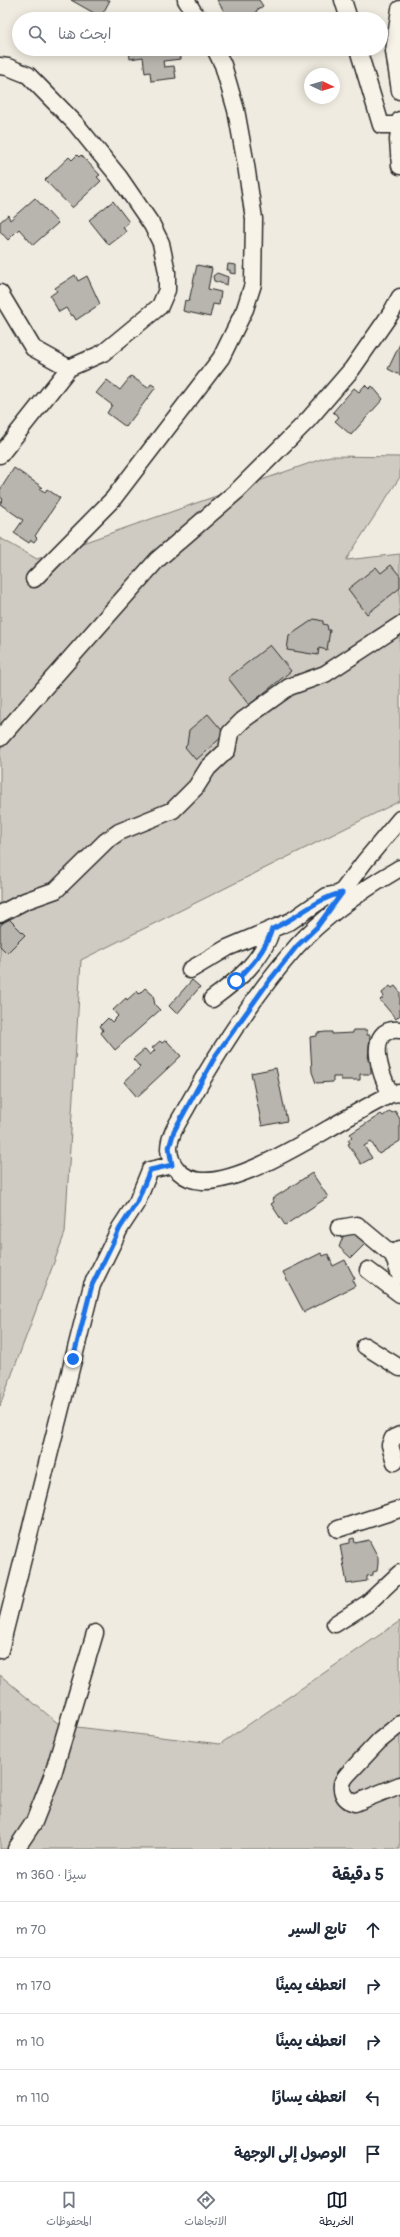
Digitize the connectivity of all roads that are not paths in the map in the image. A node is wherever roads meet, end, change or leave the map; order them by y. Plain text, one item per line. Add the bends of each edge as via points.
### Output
1 (343, 0) edge
2 (400, 9) edge
3 (347, 12) edge
4 (218, 56) edge
5 (360, 56) edge
6 (0, 66) edge
7 (400, 91) edge
8 (399, 123) edge
9 (400, 166) edge
10 (0, 293) edge
11 (400, 296) edge
12 (69, 368) junction
13 (0, 455) edge
14 (34, 579) dead end
15 (400, 625) edge
16 (0, 738) edge
17 (400, 819) edge
18 (400, 868) edge
19 (342, 893) junction
20 (0, 914) edge
21 (317, 927) junction
22 (272, 929) junction
23 (190, 970) dead end
24 (212, 999) dead end
25 (400, 1030) edge
26 (396, 1094) edge
27 (172, 1165) junction
28 (339, 1228) dead end
29 (396, 1252) edge
30 (368, 1270) dead end
31 (400, 1275) edge
32 (400, 1294) edge
33 (365, 1346) dead end
34 (400, 1368) edge
35 (400, 1435) edge
36 (395, 1462) dead end
37 (400, 1509) edge
38 (338, 1529) dead end
39 (400, 1573) edge
40 (335, 1624) dead end
41 (96, 1634) dead end
42 (0, 1650) edge
43 (400, 1724) edge
44 (400, 1785) edge
45 (16, 1849) edge

1 - 3 street
2 - 7 street via 394,52
4 - 14 street via 236,110 254,219 253,284 245,309 220,358 113,499
5 - 8 street via 382,125
6 - 12 street via 28,75 75,123 119,177 152,224 161,243 167,272 167,290 160,306 104,353
8 - 9 street
10 - 12 street via 33,348
11 - 16 street via 352,369 308,420 237,491 157,560
12 - 13 street
15 - 20 street via 325,674 289,687 243,720 230,733 227,750 208,768 196,787 173,810 119,832 106,841 56,890 25,901
17 - 19 street
18 - 21 street via 348,902
19 - 21 street
19 - 22 street via 327,896 291,921
21 - 27 street via 297,946 216,1055 174,1131 169,1148
22 - 23 street via 227,948
22 - 24 street via 268,942 256,961 236,981
25 - 26 street via 387,1031 381,1035 378,1042 384,1083
26 - 27 street via 271,1161 227,1177 202,1181 185,1177
27 - 42 street via 150,1170 137,1202 120,1228 92,1285
28 - 29 street via 357,1225
29 - 31 street
30 - 32 street
33 - 34 street
35 - 36 street via 393,1438 390,1446
37 - 38 street
39 - 40 street via 380,1594
41 - 45 street via 53,1774 34,1822
43 - 44 street via 379,1741 343,1780 341,1789 346,1798 355,1803

